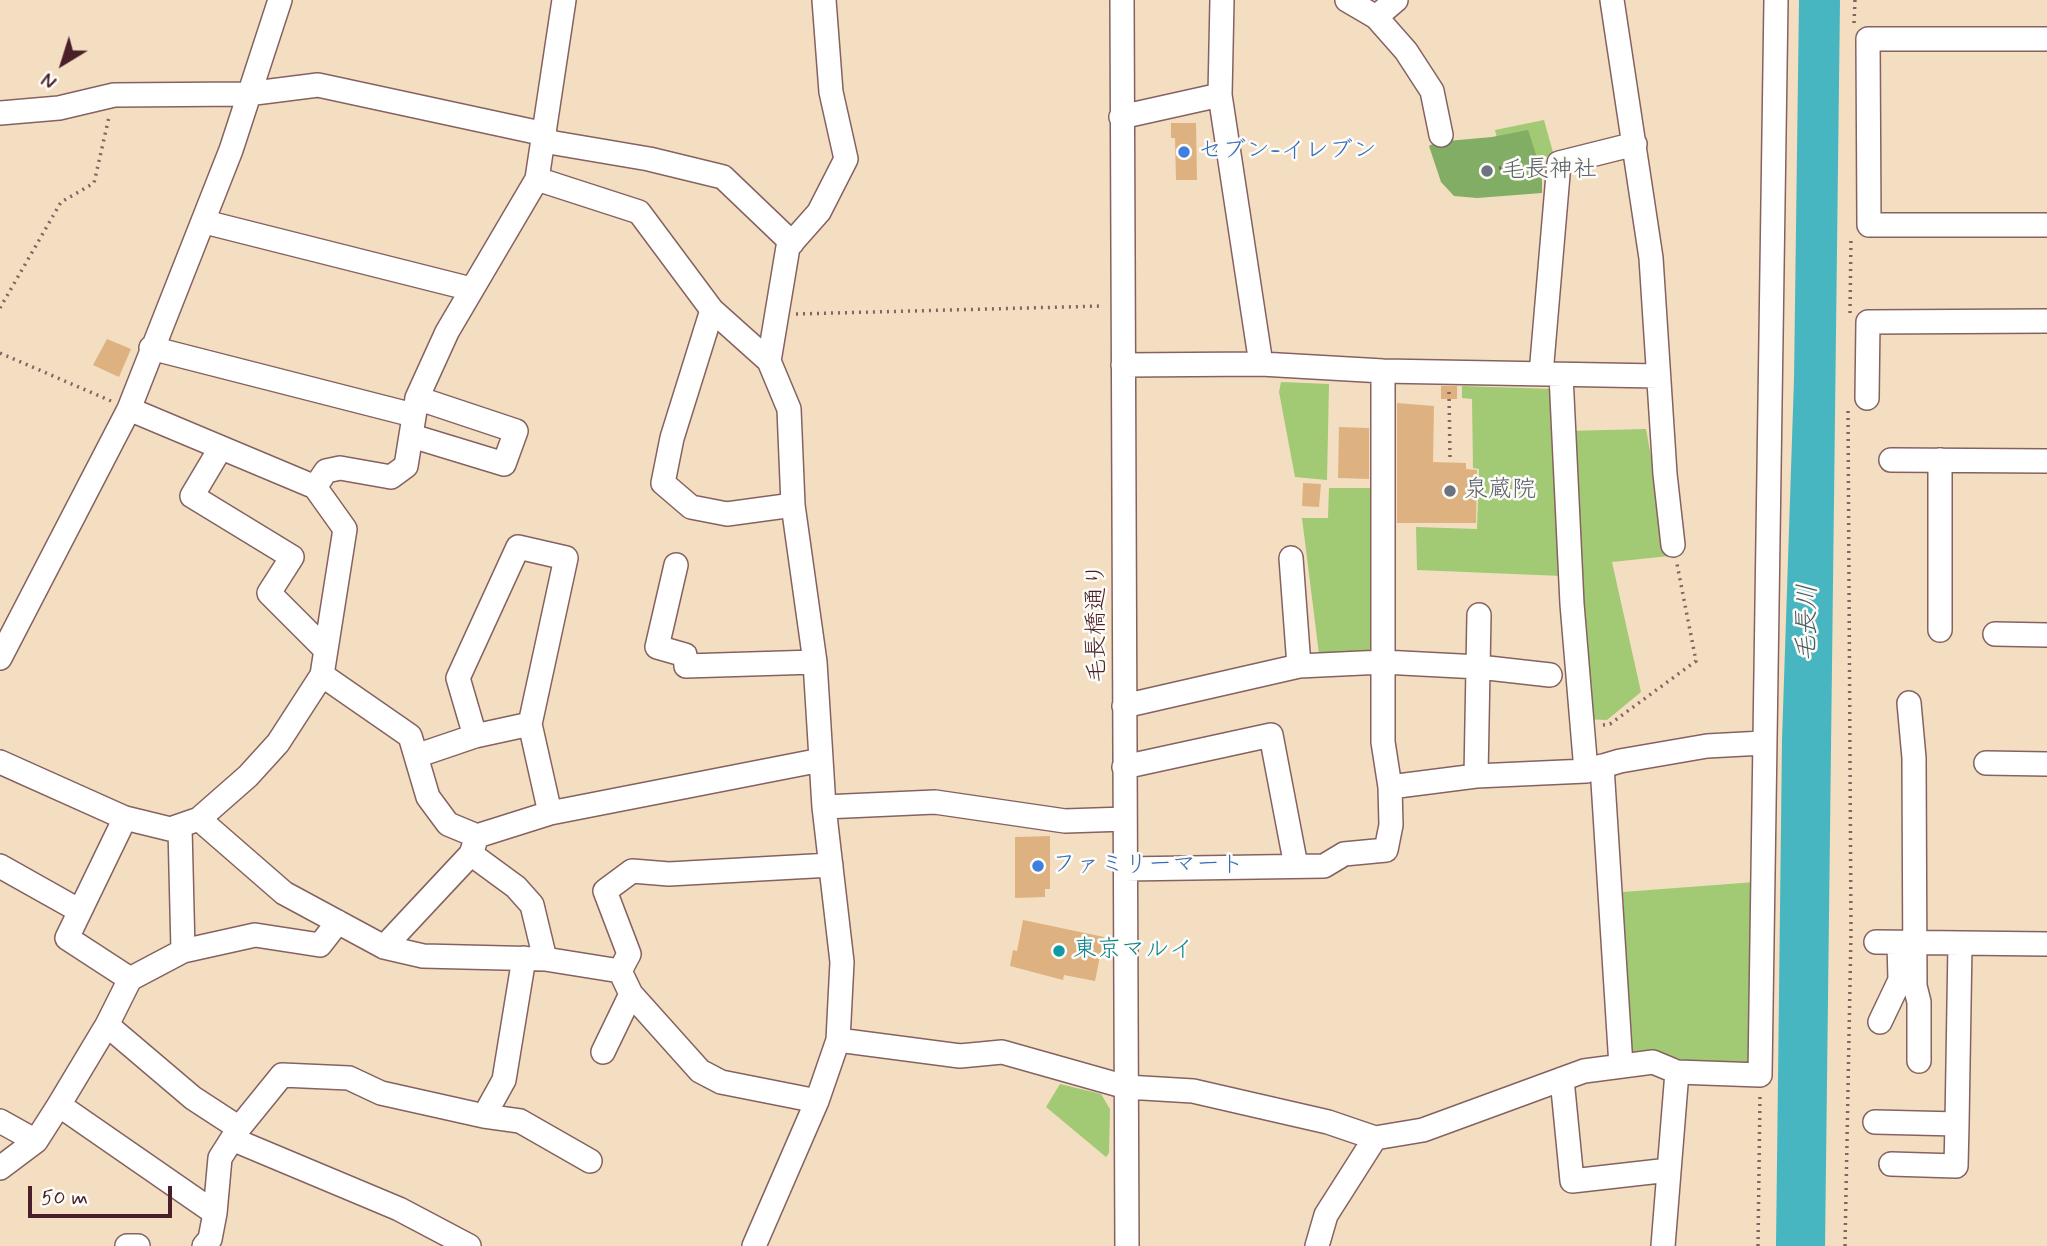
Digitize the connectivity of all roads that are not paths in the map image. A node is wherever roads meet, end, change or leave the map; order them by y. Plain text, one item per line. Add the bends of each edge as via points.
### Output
1 (280, 0) edge
2 (564, 0) edge
3 (824, 0) edge
4 (1122, 0) edge
5 (1222, 0) edge
6 (1347, 0) edge
7 (1396, 0) edge
8 (1612, 0) edge
9 (1776, 0) edge
10 (1376, 18) junction
11 (2047, 39) edge
12 (247, 94) junction
13 (1220, 95) junction
14 (0, 113) edge
15 (1121, 117) junction
16 (1441, 135) dead end
17 (544, 137) junction
18 (1635, 144) junction
19 (537, 179) junction
20 (205, 222) junction
21 (2047, 225) edge
22 (792, 243) junction
23 (471, 289) junction
24 (712, 310) junction
25 (2047, 321) edge
26 (151, 348) junction
27 (769, 361) junction
28 (1261, 363) junction
29 (1124, 365) junction
30 (1383, 371) junction
31 (1551, 375) junction
32 (1658, 376) junction
33 (1858, 398) road end
34 (129, 409) junction
35 (414, 416) junction
36 (220, 449) junction
37 (1891, 460) dead end
38 (1940, 460) junction
39 (2047, 461) edge
40 (315, 487) junction
41 (793, 505) junction
42 (1673, 545) road end
43 (1291, 558) dead end
44 (676, 565) dead end
45 (1479, 615) dead end
46 (1940, 630) dead end
47 (1995, 634) dead end
48 (2047, 635) edge
49 (324, 648) junction
50 (0, 657) edge
51 (815, 662) junction
52 (1383, 662) junction
53 (1299, 666) junction
54 (1479, 667) junction
55 (322, 675) junction
56 (1550, 675) dead end
57 (1909, 703) dead end
58 (1124, 706) junction
59 (530, 724) junction
60 (475, 736) junction
61 (1763, 743) junction
62 (416, 756) junction
63 (821, 760) junction
64 (0, 762) edge
65 (1986, 763) dead end
66 (2047, 764) edge
67 (1124, 767) junction
68 (1594, 768) junction
69 (1476, 776) junction
70 (1390, 787) junction
71 (824, 807) junction
72 (550, 813) junction
73 (125, 818) junction
74 (1125, 819) junction
75 (190, 824) junction
76 (474, 845) junction
77 (831, 865) junction
78 (0, 866) edge
79 (1296, 866) junction
80 (1125, 869) junction
81 (80, 911) junction
82 (338, 922) junction
83 (1897, 943) junction
84 (1960, 944) junction
85 (2047, 944) edge
86 (384, 947) junction
87 (183, 951) junction
88 (534, 958) junction
89 (620, 971) junction
90 (130, 979) junction
91 (631, 993) junction
92 (1880, 1022) dead end
93 (107, 1025) junction
94 (838, 1040) junction
95 (1913, 1046) dead end
96 (603, 1052) dead end
97 (1621, 1066) junction
98 (1677, 1072) junction
99 (1562, 1079) junction
100 (1126, 1087) junction
101 (817, 1101) junction
102 (59, 1105) junction
103 (484, 1116) junction
104 (0, 1121) edge
105 (1875, 1122) dead end
106 (1957, 1124) junction
107 (235, 1133) junction
108 (1376, 1138) junction
109 (36, 1140) junction
110 (590, 1161) dead end
111 (1891, 1164) dead end
112 (0, 1168) edge
113 (1669, 1170) junction
114 (215, 1213) junction
115 (127, 1246) edge
116 (138, 1246) edge
117 (204, 1246) edge
118 (469, 1246) edge
119 (754, 1246) edge
120 (1127, 1246) edge
121 (1317, 1246) edge
122 (1663, 1246) edge

1 - 12 street
2 - 17 street
3 - 22 street via 831,92 846,159 819,212
4 - 15 street, 毛長橋通り
5 - 13 street
6 - 10 street
7 - 10 street
8 - 18 street
9 - 61 street
10 - 16 street via 1406,51 1432,91
11 - 21 street via 1861,33 1869,225
12 - 14 street via 114,95 59,108
12 - 17 street via 317,85
12 - 20 street
13 - 15 street
13 - 28 street
15 - 29 street, 毛長橋通り
17 - 19 street
17 - 22 street via 723,177
18 - 31 street via 1559,163
18 - 32 street via 1651,258
19 - 23 street
19 - 24 street via 639,212
20 - 23 street
20 - 26 street
22 - 27 street
23 - 35 street via 447,332
24 - 27 street
24 - 41 street via 672,438 663,483 691,507 727,514
25 - 33 street via 1868,322
26 - 34 street
26 - 35 street
27 - 41 street via 789,409
28 - 29 street
28 - 30 street
29 - 58 street, 毛長橋通り
30 - 31 street
30 - 52 street
31 - 32 street
31 - 68 street via 1582,726
32 - 42 street
34 - 36 street
34 - 50 street
35 - 40 street via 406,466 391,477 340,468 326,471
36 - 40 street
36 - 49 street via 192,496 292,557 269,593
37 - 38 street
38 - 39 street
38 - 46 street
40 - 49 street via 345,529
41 - 51 street
43 - 53 street
44 - 51 street via 657,647 685,655 687,666
45 - 54 street
47 - 48 street
49 - 55 street
51 - 63 street
52 - 53 street
52 - 54 street
52 - 70 street via 1383,742
53 - 58 street
54 - 56 street
54 - 69 street
55 - 62 street via 410,736
55 - 75 street via 278,743 248,776
57 - 83 street via 1914,758
58 - 67 street, 毛長橋通り
59 - 60 street
59 - 60 street via 566,558 518,547 458,678
59 - 72 street
60 - 62 street
61 - 68 street via 1707,746
61 - 98 street via 1760,1075
62 - 76 street via 428,797 448,824
63 - 71 street
63 - 72 street
64 - 73 street
65 - 66 street
67 - 74 street, 毛長橋通り
67 - 79 street via 1271,735
68 - 69 street
68 - 97 street
69 - 70 street
70 - 79 street via 1386,850 1344,854 1324,866
71 - 74 street via 935,802 1065,821
71 - 77 street
72 - 76 street
73 - 75 street via 170,829
73 - 81 street
74 - 80 street, 毛長橋通り
75 - 82 street via 284,893
75 - 87 street
76 - 86 street
76 - 88 street via 532,905
77 - 89 street via 669,874 632,871 605,891 629,954
77 - 94 street via 842,962
78 - 81 street
79 - 80 street
80 - 100 street, 毛長橋通り
81 - 90 street via 67,938
82 - 86 street
82 - 87 street via 320,945 255,935
83 - 84 street
83 - 92 street via 1900,980
83 - 95 street via 1919,1002
84 - 85 street
84 - 106 street
86 - 88 street via 423,956
87 - 90 street
88 - 89 street
88 - 103 street via 503,1080
89 - 91 street
90 - 93 street
91 - 96 street
91 - 101 street via 700,1071 721,1082
93 - 102 street
93 - 107 street
94 - 100 street via 960,1056 1002,1052
94 - 101 street
97 - 98 street via 1653,1062
97 - 99 street
98 - 113 street
99 - 108 street via 1423,1130
99 - 113 street via 1572,1181
100 - 108 street via 1193,1091 1328,1122
100 - 120 street, 毛長橋通り
101 - 119 street
102 - 109 street
102 - 114 street
103 - 107 street via 381,1093 349,1078 282,1075
103 - 110 street via 520,1121
104 - 109 street
105 - 106 street
106 - 111 street via 1956,1166
107 - 114 street via 220,1158
107 - 118 street
108 - 121 street via 1326,1215
109 - 112 street
113 - 122 street
114 - 117 street
115 - 116 street

